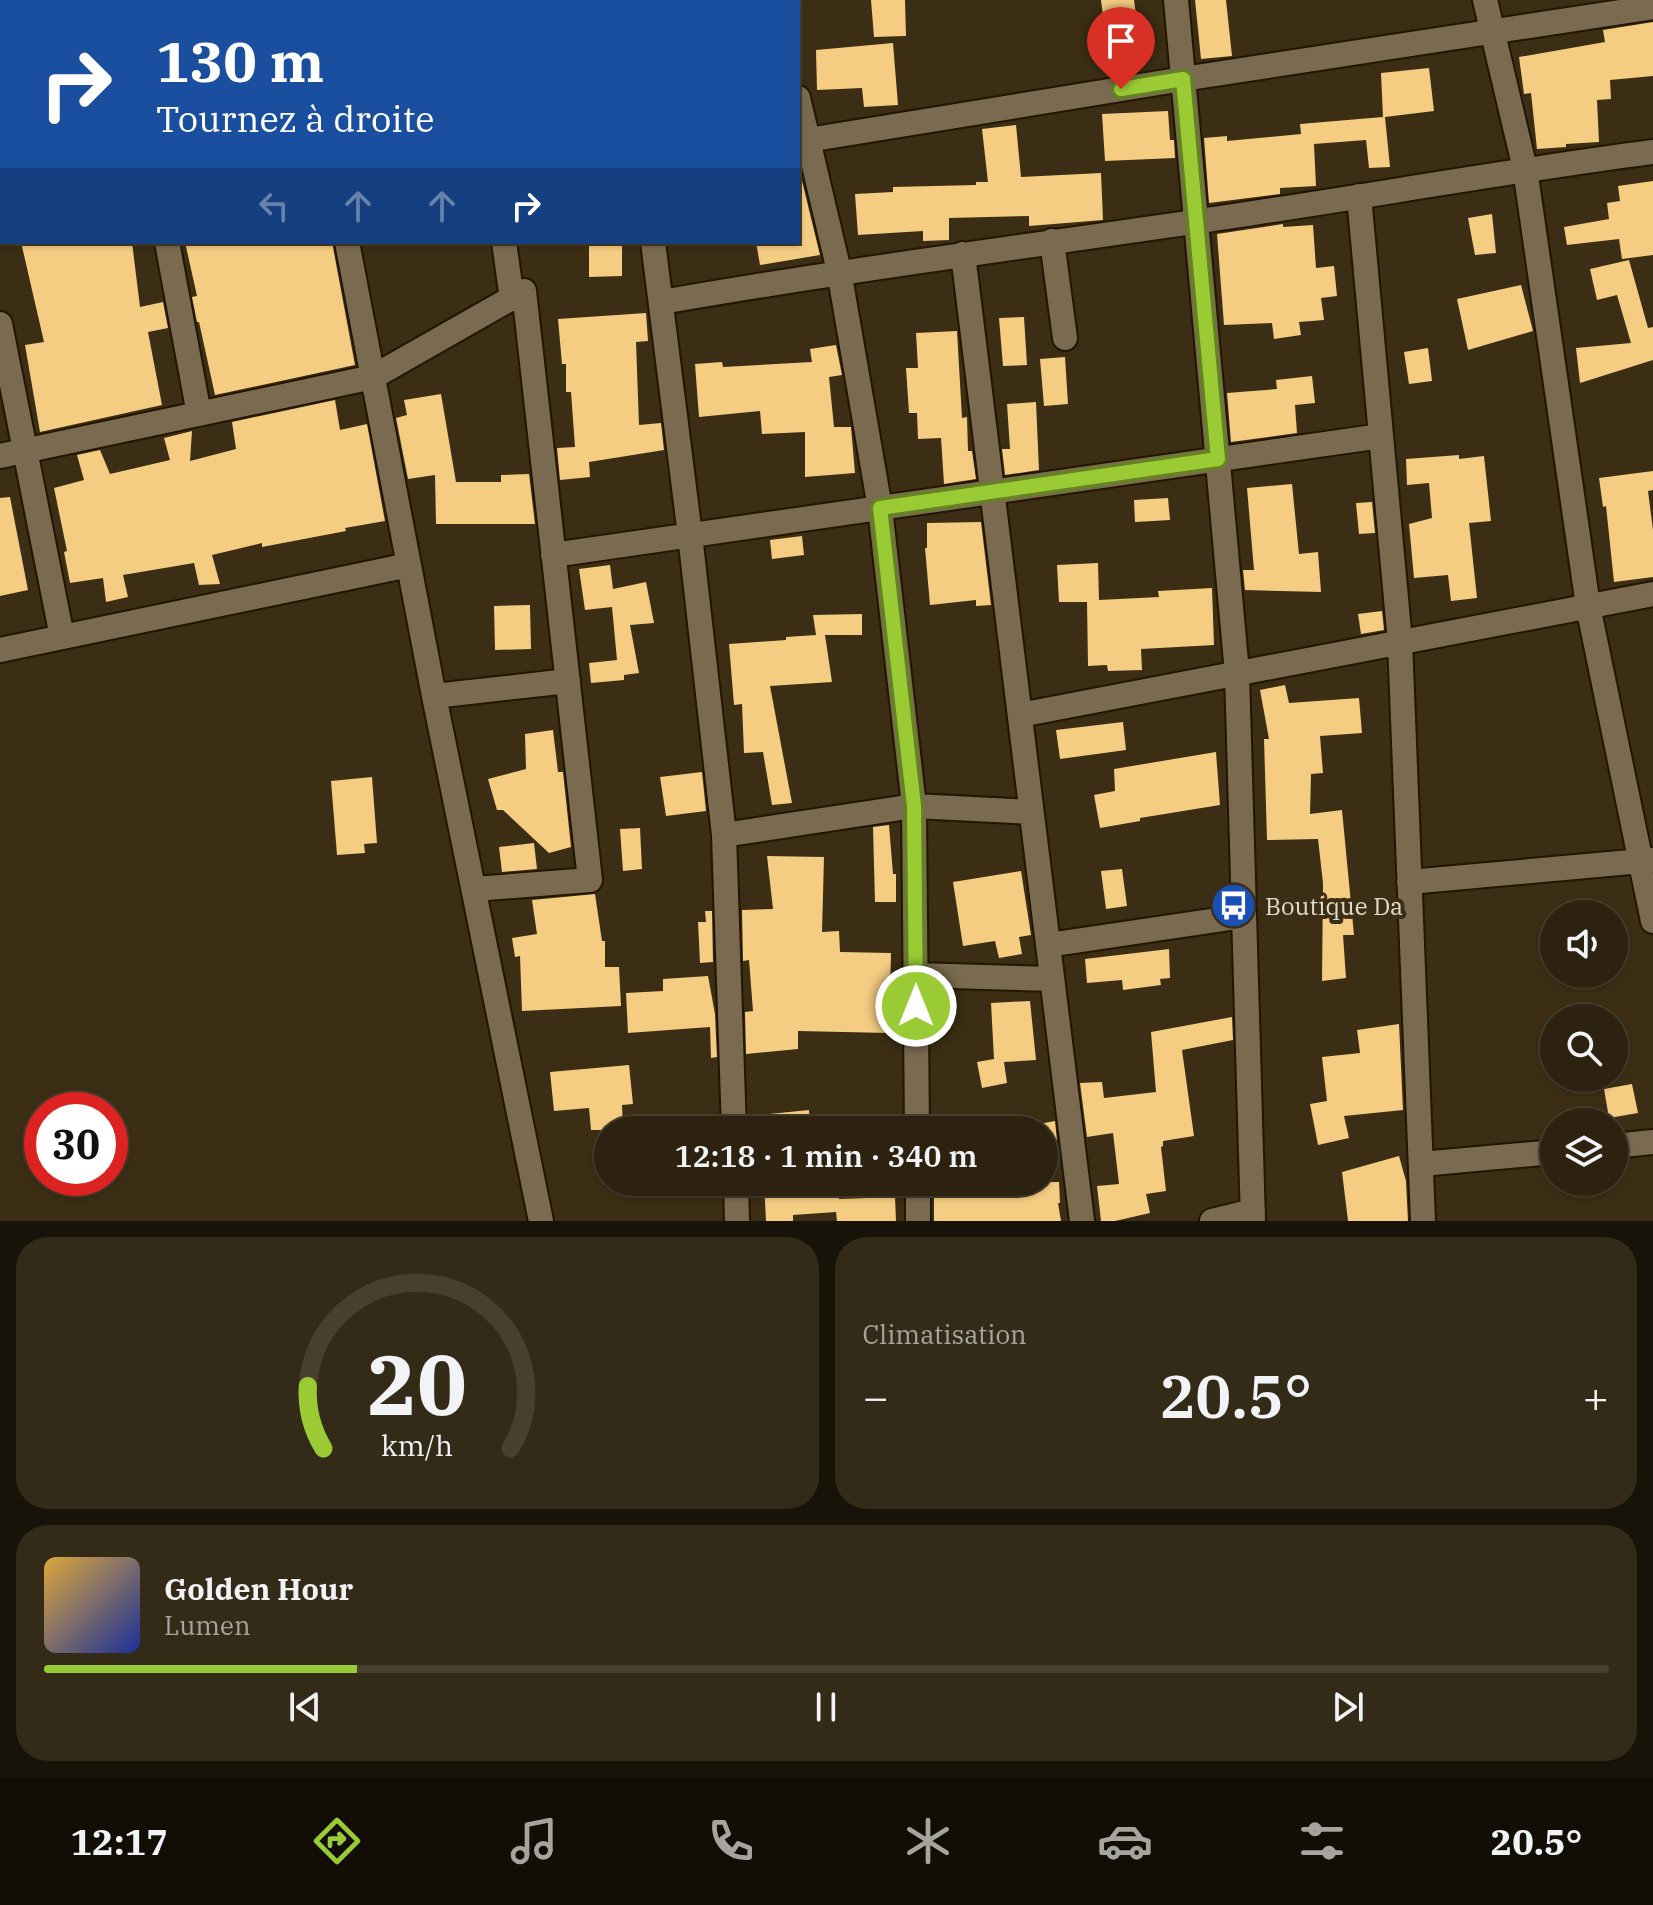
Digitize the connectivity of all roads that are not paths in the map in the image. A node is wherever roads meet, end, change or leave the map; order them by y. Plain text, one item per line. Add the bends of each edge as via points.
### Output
1 (1176, 0) edge
2 (1485, 0) edge
3 (1653, 7) edge
4 (1492, 31) junction
5 (1183, 79) junction
6 (800, 106) edge
7 (808, 140) junction
8 (1653, 152) edge
9 (1525, 169) junction
10 (1359, 196) junction
11 (1196, 222) junction
12 (1052, 241) junction
13 (167, 244) edge
14 (347, 244) edge
15 (504, 244) edge
16 (653, 244) edge
17 (963, 254) junction
18 (839, 271) junction
19 (512, 299) junction
20 (662, 302) junction
21 (0, 324) edge
22 (1065, 338) dead end
23 (373, 377) junction
24 (199, 414) junction
25 (1381, 436) junction
26 (25, 451) junction
27 (0, 456) edge
28 (1218, 459) junction
29 (992, 492) junction
30 (880, 508) junction
31 (690, 535) junction
32 (553, 555) junction
33 (409, 565) junction
34 (1653, 594) edge
35 (1588, 606) junction
36 (62, 637) junction
37 (1400, 642) junction
38 (0, 650) edge
39 (1237, 673) junction
40 (568, 681) junction
41 (434, 696) junction
42 (1020, 715) junction
43 (914, 806) junction
44 (1031, 812) junction
45 (724, 835) junction
46 (1647, 861) edge
47 (1409, 882) junction
48 (474, 889) junction
49 (1244, 916) junction
50 (1653, 921) edge
51 (1048, 945) junction
52 (916, 975) junction
53 (1052, 979) junction
54 (734, 1116) edge
55 (917, 1116) edge
56 (1653, 1142) edge
57 (1628, 1145) edge
58 (1540, 1153) edge
59 (1421, 1164) junction
60 (736, 1196) edge
61 (918, 1196) edge
62 (1253, 1216) edge
63 (541, 1221) edge
64 (737, 1221) edge
65 (918, 1221) edge
66 (1082, 1221) edge
67 (1212, 1221) edge
68 (1423, 1221) edge

1 - 5 street
2 - 4 street
3 - 4 street
4 - 5 street
4 - 9 street
5 - 7 street
5 - 11 street
6 - 7 street
7 - 18 street
8 - 9 street
9 - 10 street
9 - 35 street
10 - 11 street
10 - 25 street
11 - 12 street
11 - 28 street
12 - 17 street
12 - 22 street
13 - 24 street
14 - 23 street
15 - 19 street
16 - 20 street
17 - 18 street
17 - 29 street
18 - 20 street
18 - 30 street
19 - 23 street
19 - 32 street via 524,291
20 - 31 street
21 - 26 street
23 - 24 street
23 - 33 street
24 - 26 street
25 - 28 street
25 - 37 street
26 - 27 street
26 - 36 street
28 - 29 street
28 - 39 street
29 - 30 street
29 - 42 street
30 - 31 street
30 - 43 street
31 - 32 street
31 - 45 street
32 - 40 street
33 - 36 street
33 - 41 street
34 - 35 street
35 - 37 street
35 - 46 street
36 - 38 street
37 - 39 street
37 - 47 street
39 - 42 street
39 - 49 street
40 - 41 street
40 - 48 street via 590,880
41 - 48 street
42 - 44 street
43 - 44 street
43 - 45 street
43 - 52 street
44 - 51 street
45 - 54 street
46 - 47 street
46 - 50 street
47 - 59 street
48 - 63 street
49 - 51 street
49 - 62 street
51 - 53 street
52 - 53 street
52 - 55 street
53 - 66 street
56 - 57 street
58 - 59 street
59 - 68 street
60 - 64 street
61 - 65 street
62 - 67 street

